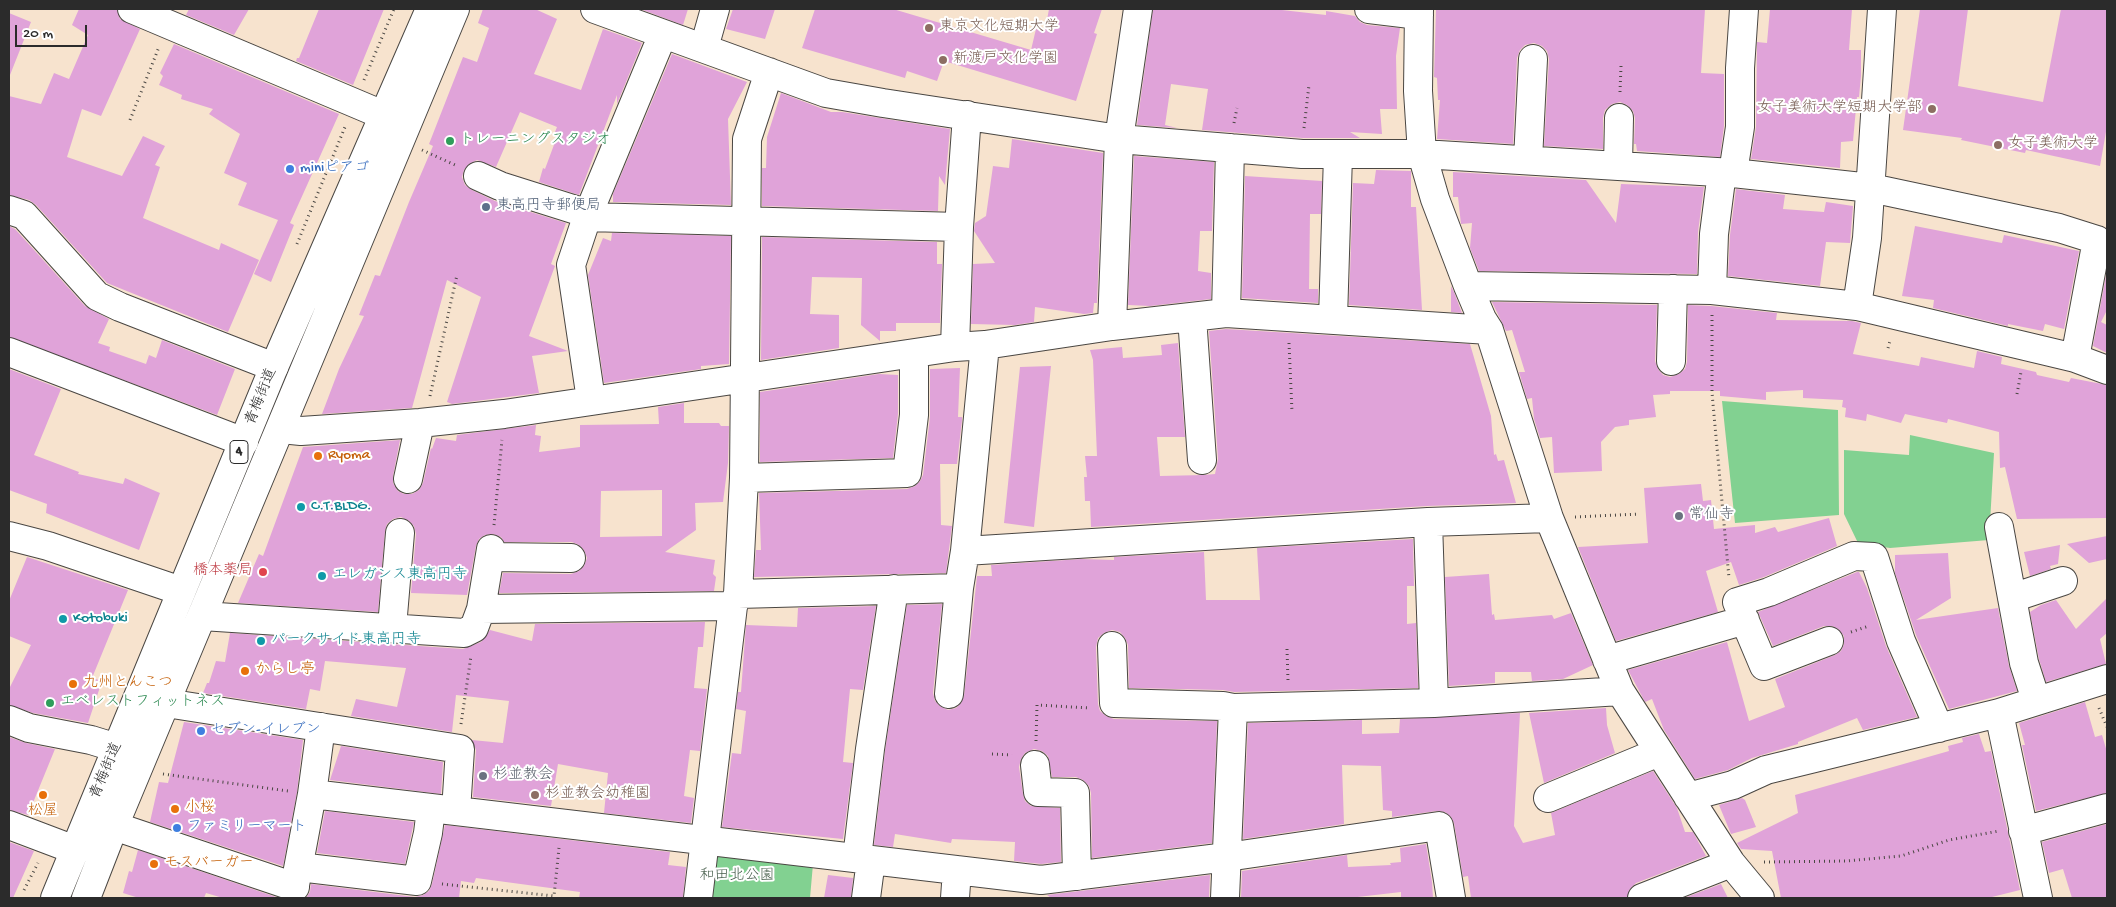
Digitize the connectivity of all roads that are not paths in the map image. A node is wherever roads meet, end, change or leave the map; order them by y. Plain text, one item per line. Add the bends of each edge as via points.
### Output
1 (132, 9) edge
2 (430, 9) edge
3 (455, 9) edge
4 (595, 9) edge
5 (715, 9) edge
6 (1138, 9) edge
7 (1369, 9) edge
8 (1744, 9) edge
9 (1882, 9) edge
10 (1419, 12) edge
11 (663, 34) junction
12 (704, 48) junction
13 (1533, 59) dead end
14 (769, 72) junction
15 (383, 115) junction
16 (967, 115) junction
17 (1619, 118) dead end
18 (1119, 139) junction
19 (1230, 148) junction
20 (1422, 154) junction
21 (1338, 155) junction
22 (1528, 160) junction
23 (1618, 166) junction
24 (1728, 172) junction
25 (478, 176) road end
26 (1871, 188) junction
27 (9, 210) edge
28 (588, 217) junction
29 (746, 222) junction
30 (959, 227) junction
31 (2102, 246) edge
32 (1468, 286) junction
33 (1673, 289) junction
34 (1712, 290) junction
35 (1857, 306) junction
36 (1226, 313) junction
37 (1192, 317) junction
38 (1333, 319) junction
39 (1112, 326) junction
40 (1489, 330) junction
41 (985, 345) junction
42 (955, 347) junction
43 (9, 352) edge
44 (914, 354) junction
45 (2075, 358) junction
46 (1671, 361) dead end
47 (274, 367) junction
48 (2107, 370) edge
49 (746, 380) junction
50 (591, 400) junction
51 (422, 423) junction
52 (280, 429) junction
53 (244, 442) junction
54 (1202, 460) dead end
55 (744, 478) junction
56 (408, 479) dead end
57 (1549, 518) junction
58 (1428, 522) junction
59 (1999, 527) dead end
60 (400, 533) dead end
61 (9, 536) edge
62 (964, 551) junction
63 (571, 558) dead end
64 (2063, 581) dead end
65 (959, 588) junction
66 (894, 589) junction
67 (181, 591) junction
68 (2012, 598) junction
69 (735, 600) junction
70 (1741, 611) junction
71 (202, 616) junction
72 (478, 619) junction
73 (392, 627) junction
74 (1829, 641) road end
75 (1112, 646) dead end
76 (1607, 660) junction
77 (2107, 678) edge
78 (1620, 691) junction
79 (950, 694) dead end
80 (2036, 700) junction
81 (166, 703) junction
82 (1434, 703) junction
83 (1233, 708) junction
84 (1999, 713) junction
85 (9, 720) edge
86 (321, 727) junction
87 (1939, 728) junction
88 (117, 748) junction
89 (1659, 752) junction
90 (1035, 765) road end
91 (312, 794) junction
92 (1688, 797) junction
93 (1548, 798) dead end
94 (2107, 808) edge
95 (444, 810) junction
96 (9, 824) edge
97 (114, 826) junction
98 (2022, 828) junction
99 (704, 840) junction
100 (75, 850) junction
101 (1227, 857) junction
102 (864, 859) junction
103 (1731, 862) junction
104 (958, 870) junction
105 (1077, 876) junction
106 (296, 884) edge
107 (2034, 897) edge
108 (55, 898) edge
109 (86, 898) edge
110 (698, 898) edge
111 (866, 898) edge
112 (955, 898) edge
113 (1225, 898) edge
114 (1451, 898) edge
115 (1642, 898) edge
116 (1760, 898) edge

1 - 15 street
2 - 15 street, 青梅街道 / 4
3 - 52 street, 青梅街道 / 4
4 - 11 street
5 - 12 street
6 - 18 street
7 - 10 street
8 - 24 street via 1740,127
9 - 26 street
10 - 20 street via 1418,91
11 - 12 street
11 - 28 street
12 - 14 street
13 - 22 street
14 - 16 street via 826,93
14 - 29 street via 747,139
15 - 47 street, 青梅街道 / 4
16 - 18 street
16 - 30 street
17 - 23 street
18 - 19 street
18 - 39 street
19 - 21 street
19 - 36 street
20 - 21 street
20 - 22 street
20 - 32 street via 1435,199
21 - 38 street
22 - 23 street
23 - 24 street
24 - 26 street
24 - 34 street via 1714,234
25 - 28 street
26 - 31 street via 2059,228
26 - 35 street
27 - 47 street via 24,215 98,296
28 - 29 street
28 - 50 street via 571,265
29 - 30 street
29 - 49 street
30 - 42 street
31 - 45 street
32 - 33 street
32 - 40 street
33 - 34 street
33 - 46 street
34 - 35 street
35 - 45 street
36 - 37 street
36 - 38 street
37 - 39 street
37 - 54 street
38 - 40 street
39 - 41 street
40 - 57 street
41 - 42 street
41 - 62 street
42 - 44 street
43 - 53 street
44 - 49 street
44 - 55 street via 914,415 907,473
45 - 48 street
47 - 53 street, 青梅街道 / 4
49 - 50 street
49 - 55 street
50 - 51 street
51 - 52 street via 301,431
51 - 56 street
52 - 71 street, 青梅街道 / 4
53 - 67 street, 青梅街道 / 4
55 - 69 street
57 - 58 street
57 - 76 street
58 - 62 street
58 - 82 street
59 - 68 street
60 - 73 street
61 - 67 street
62 - 65 street
63 - 72 street via 491,553
64 - 68 street
65 - 66 street
65 - 79 street
66 - 69 street
66 - 102 street via 870,749
67 - 88 street, 青梅街道 / 4
68 - 80 street via 2024,663
69 - 72 street
69 - 99 street
70 - 74 street via 1764,666
70 - 76 street
70 - 87 street via 1769,592 1854,556 1874,557 1901,641
71 - 73 street
71 - 81 street, 青梅街道 / 4
72 - 73 street via 464,633
75 - 83 street via 1114,703
76 - 78 street
77 - 80 street
78 - 82 street
78 - 89 street
80 - 84 street
81 - 86 street
81 - 97 street, 青梅街道 / 4
82 - 83 street
83 - 101 street
84 - 87 street
84 - 98 street
85 - 88 street via 29,728
86 - 91 street
86 - 95 street via 460,749
87 - 92 street via 1766,770 1733,785
88 - 100 street, 青梅街道 / 4
89 - 92 street
89 - 93 street
90 - 105 street via 1038,792 1075,793
91 - 95 street
91 - 106 street
92 - 103 street
94 - 98 street
95 - 99 street
95 - 106 street via 428,833 417,881
96 - 100 street
97 - 106 street
97 - 109 street, 青梅街道 / 4
98 - 107 street
99 - 102 street
99 - 110 street
100 - 108 street, 青梅街道 / 4
101 - 105 street
101 - 113 street
101 - 114 street via 1439,826
102 - 104 street
102 - 111 street
103 - 115 street
103 - 116 street
104 - 105 street via 1041,880
104 - 112 street

